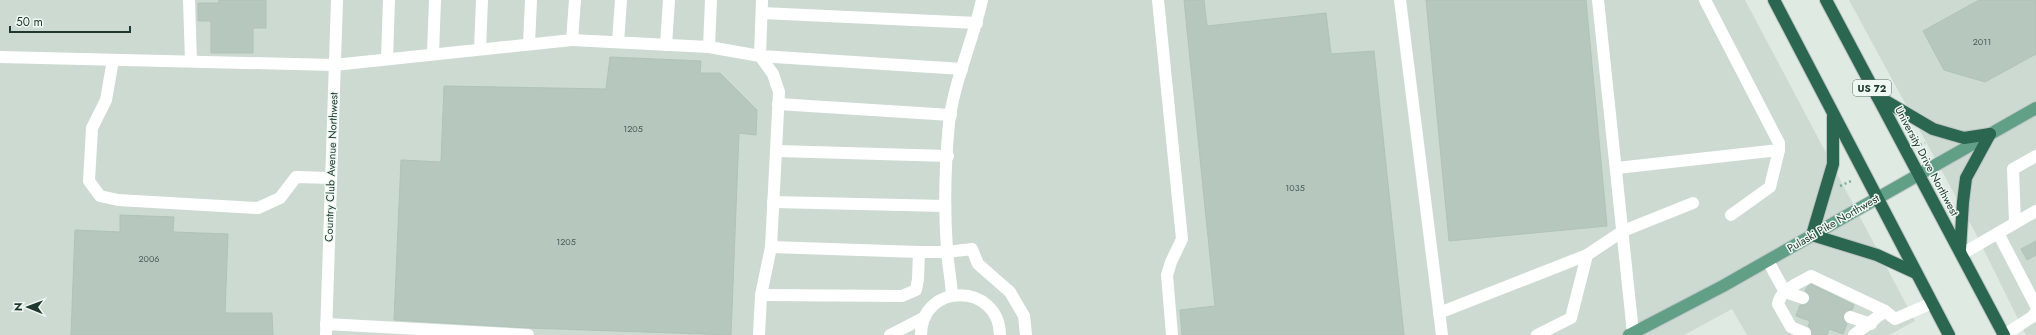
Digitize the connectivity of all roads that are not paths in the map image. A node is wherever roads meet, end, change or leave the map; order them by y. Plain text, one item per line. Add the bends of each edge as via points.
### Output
1 (190, 0) edge
2 (337, 0) edge
3 (389, 0) edge
4 (435, 0) edge
5 (482, 0) edge
6 (531, 0) edge
7 (575, 0) edge
8 (621, 0) edge
9 (669, 0) edge
10 (711, 0) edge
11 (762, 0) edge
12 (982, 0) edge
13 (1158, 0) edge
14 (1400, 0) edge
15 (1598, 0) edge
16 (1705, 0) edge
17 (1774, 0) edge
18 (1826, 0) edge
19 (762, 13) junction
20 (977, 23) junction
21 (572, 40) junction
22 (618, 42) junction
23 (529, 44) junction
24 (666, 45) junction
25 (709, 47) junction
26 (480, 49) junction
27 (433, 54) junction
28 (0, 56) edge
29 (760, 56) junction
30 (387, 59) junction
31 (113, 60) junction
32 (190, 61) junction
33 (334, 65) junction
34 (962, 69) junction
35 (1877, 96) junction
36 (778, 104) junction
37 (2036, 108) edge
38 (1833, 114) junction
39 (951, 115) junction
40 (1990, 134) junction
41 (1779, 150) junction
42 (777, 151) junction
43 (948, 156) junction
44 (2036, 156) edge
45 (2031, 162) edge
46 (1616, 168) junction
47 (1920, 175) junction
48 (331, 178) junction
49 (1876, 198) junction
50 (773, 202) junction
51 (1693, 202) dead end
52 (945, 206) junction
53 (2035, 213) edge
54 (1731, 215) dead end
55 (2014, 223) junction
56 (1623, 231) junction
57 (1998, 233) junction
58 (1812, 235) junction
59 (771, 247) junction
60 (919, 252) junction
61 (947, 252) junction
62 (1961, 252) junction
63 (1587, 255) junction
64 (1768, 261) junction
65 (1916, 273) junction
66 (1785, 292) junction
67 (761, 295) junction
68 (952, 295) junction
69 (1803, 298) tunnel mouth
70 (1932, 303) junction
71 (2036, 306) edge
72 (1886, 311) junction
73 (2036, 312) edge
74 (1439, 313) junction
75 (925, 317) junction
76 (1850, 317) tunnel mouth
77 (1871, 324) junction
78 (326, 330) edge
79 (1805, 333) dead end
80 (1631, 334) edge
81 (528, 335) edge
82 (759, 335) edge
83 (890, 335) edge
84 (921, 335) edge
85 (1000, 335) edge
86 (1026, 335) edge
87 (1172, 335) edge
88 (1442, 335) edge
89 (1537, 335) edge
90 (1854, 335) edge
91 (1949, 335) edge
92 (2004, 335) edge

1 - 32 street
2 - 33 street, Country Club Avenue Northwest
3 - 30 street
4 - 27 street
5 - 26 street
6 - 23 street
7 - 21 street
8 - 22 street
9 - 24 street
10 - 25 street
11 - 19 street
12 - 20 street
13 - 87 street via 1182,239 1167,275
14 - 74 street
15 - 46 street
16 - 41 street via 1779,143
17 - 38 highway
18 - 35 highway, University Drive Northwest / US 72
19 - 20 street
19 - 29 street
20 - 34 street
21 - 22 street
21 - 23 street
22 - 24 street
23 - 26 street
24 - 25 street
25 - 29 street
26 - 27 street
27 - 30 street
28 - 31 street
29 - 34 street
29 - 36 street via 773,74 779,92
30 - 33 street
31 - 32 street
31 - 48 street via 106,100 92,128 89,181 100,196 118,200 258,208 280,198 296,178
32 - 33 street
33 - 48 street, Country Club Avenue Northwest
34 - 39 street
35 - 40 highway via 1933,129 1964,138
35 - 47 highway, University Drive Northwest / US 72
36 - 39 street
36 - 42 street
37 - 40 main road, Pulaski Pike Northwest
38 - 49 highway
38 - 58 highway via 1833,164
39 - 43 street
40 - 47 main road, Pulaski Pike Northwest
40 - 62 highway via 1966,178
41 - 46 street
41 - 54 street via 1770,187
42 - 43 street
42 - 50 street
43 - 52 street
44 - 45 street
45 - 55 street via 2013,169
46 - 56 street
47 - 49 main road, Pulaski Pike Northwest
47 - 62 highway, University Drive Northwest / US 72
48 - 78 street, Country Club Avenue Northwest
49 - 58 main road, Pulaski Pike Northwest
49 - 65 highway
50 - 52 street
50 - 59 street
51 - 56 street
52 - 61 street
53 - 55 street
55 - 57 street
56 - 63 street
56 - 80 street
57 - 62 street
57 - 71 street
58 - 64 main road, Pulaski Pike Northwest
58 - 65 highway via 1877,255
59 - 60 street
59 - 67 street
60 - 61 street
60 - 67 street via 916,290 902,296
61 - 68 street
61 - 86 street via 972,249 978,264 1010,292 1024,316
62 - 92 highway, University Drive Northwest / US 72
63 - 74 street
63 - 89 street via 1571,318
64 - 66 street
64 - 80 main road, Pulaski Pike Northwest
65 - 70 highway
66 - 69 street
66 - 72 street via 1811,276
66 - 79 street via 1779,298 1778,304 1791,327
67 - 82 street
68 - 75 street via 936,303
68 - 85 street via 977,298 988,305 996,315
70 - 72 street via 1895,319
70 - 91 highway
72 - 77 street
73 - 92 street
74 - 88 street
75 - 83 street
75 - 84 street
76 - 77 street
77 - 90 street
78 - 81 street

